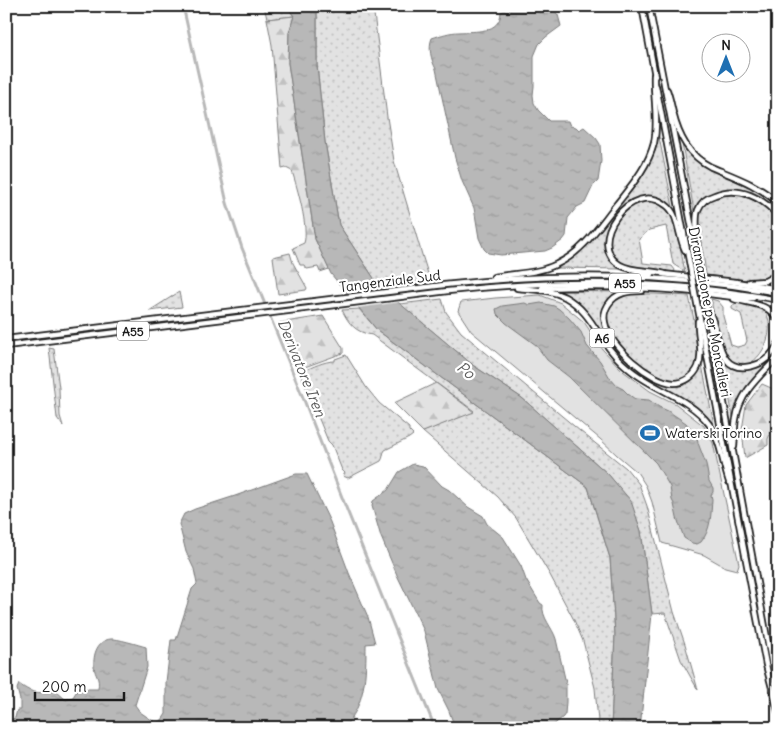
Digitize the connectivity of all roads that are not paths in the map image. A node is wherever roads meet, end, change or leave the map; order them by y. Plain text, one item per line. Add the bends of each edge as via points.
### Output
1 (642, 6) edge
2 (649, 6) edge
3 (654, 75) junction
4 (663, 82) junction
5 (778, 202) edge
6 (778, 216) edge
7 (695, 246) junction
8 (688, 256) junction
9 (665, 274) junction
10 (778, 274) edge
11 (614, 276) junction
12 (478, 281) junction
13 (736, 282) junction
14 (480, 288) junction
15 (517, 288) junction
16 (659, 289) junction
17 (778, 289) edge
18 (778, 294) edge
19 (724, 296) junction
20 (768, 298) junction
21 (778, 300) edge
22 (707, 308) junction
23 (698, 313) junction
24 (778, 320) edge
25 (6, 339) edge
26 (778, 344) edge
27 (6, 346) edge
28 (778, 357) edge
29 (734, 454) junction
30 (733, 495) junction
31 (778, 685) edge
32 (778, 711) edge

1 - 3 highway, Diramazione per Moncalieri
2 - 4 highway, Diramazione per Moncalieri
3 - 8 highway, Diramazione per Moncalieri
3 - 12 highway via 656,124 650,154 640,173 590,238 570,256 551,267
4 - 5 highway via 682,138 694,155 711,167 754,185
4 - 7 highway, Diramazione per Moncalieri
6 - 7 highway via 763,202 747,194 730,192 714,195 698,210
7 - 22 highway, Diramazione per Moncalieri, bridge
8 - 9 highway via 675,216 668,206 647,198 626,207 610,228 608,243 611,255 624,267
8 - 23 highway, Diramazione per Moncalieri, bridge
9 - 11 highway
9 - 13 highway
10 - 13 highway via 762,281
11 - 12 highway, Tangenziale Sud / A55 via 543,276
11 - 18 highway, Tangenziale Sud / A55 via 709,283
12 - 25 highway, Tangenziale Sud / A55
13 - 17 highway
14 - 15 highway, A6
14 - 20 highway, Tangenziale Sud / A55 via 551,283 628,283
14 - 27 highway, Tangenziale Sud / A55
15 - 16 highway
15 - 30 highway, A6 via 551,291 570,300 584,312 608,348 627,368 697,411 717,440
16 - 19 highway, A55
16 - 23 highway via 619,294 609,303 604,315 607,329 620,348 651,374 664,381 678,383 695,372 701,356
19 - 20 highway, A55
19 - 24 highway via 762,306
20 - 21 highway, Tangenziale Sud / A55
22 - 26 highway via 721,351 734,364 746,367 758,364 772,354
22 - 29 highway, Diramazione per Moncalieri
23 - 30 highway, Diramazione per Moncalieri
28 - 29 highway via 741,400
29 - 31 highway, Diramazione per Moncalieri
30 - 32 highway, Diramazione per Moncalieri

